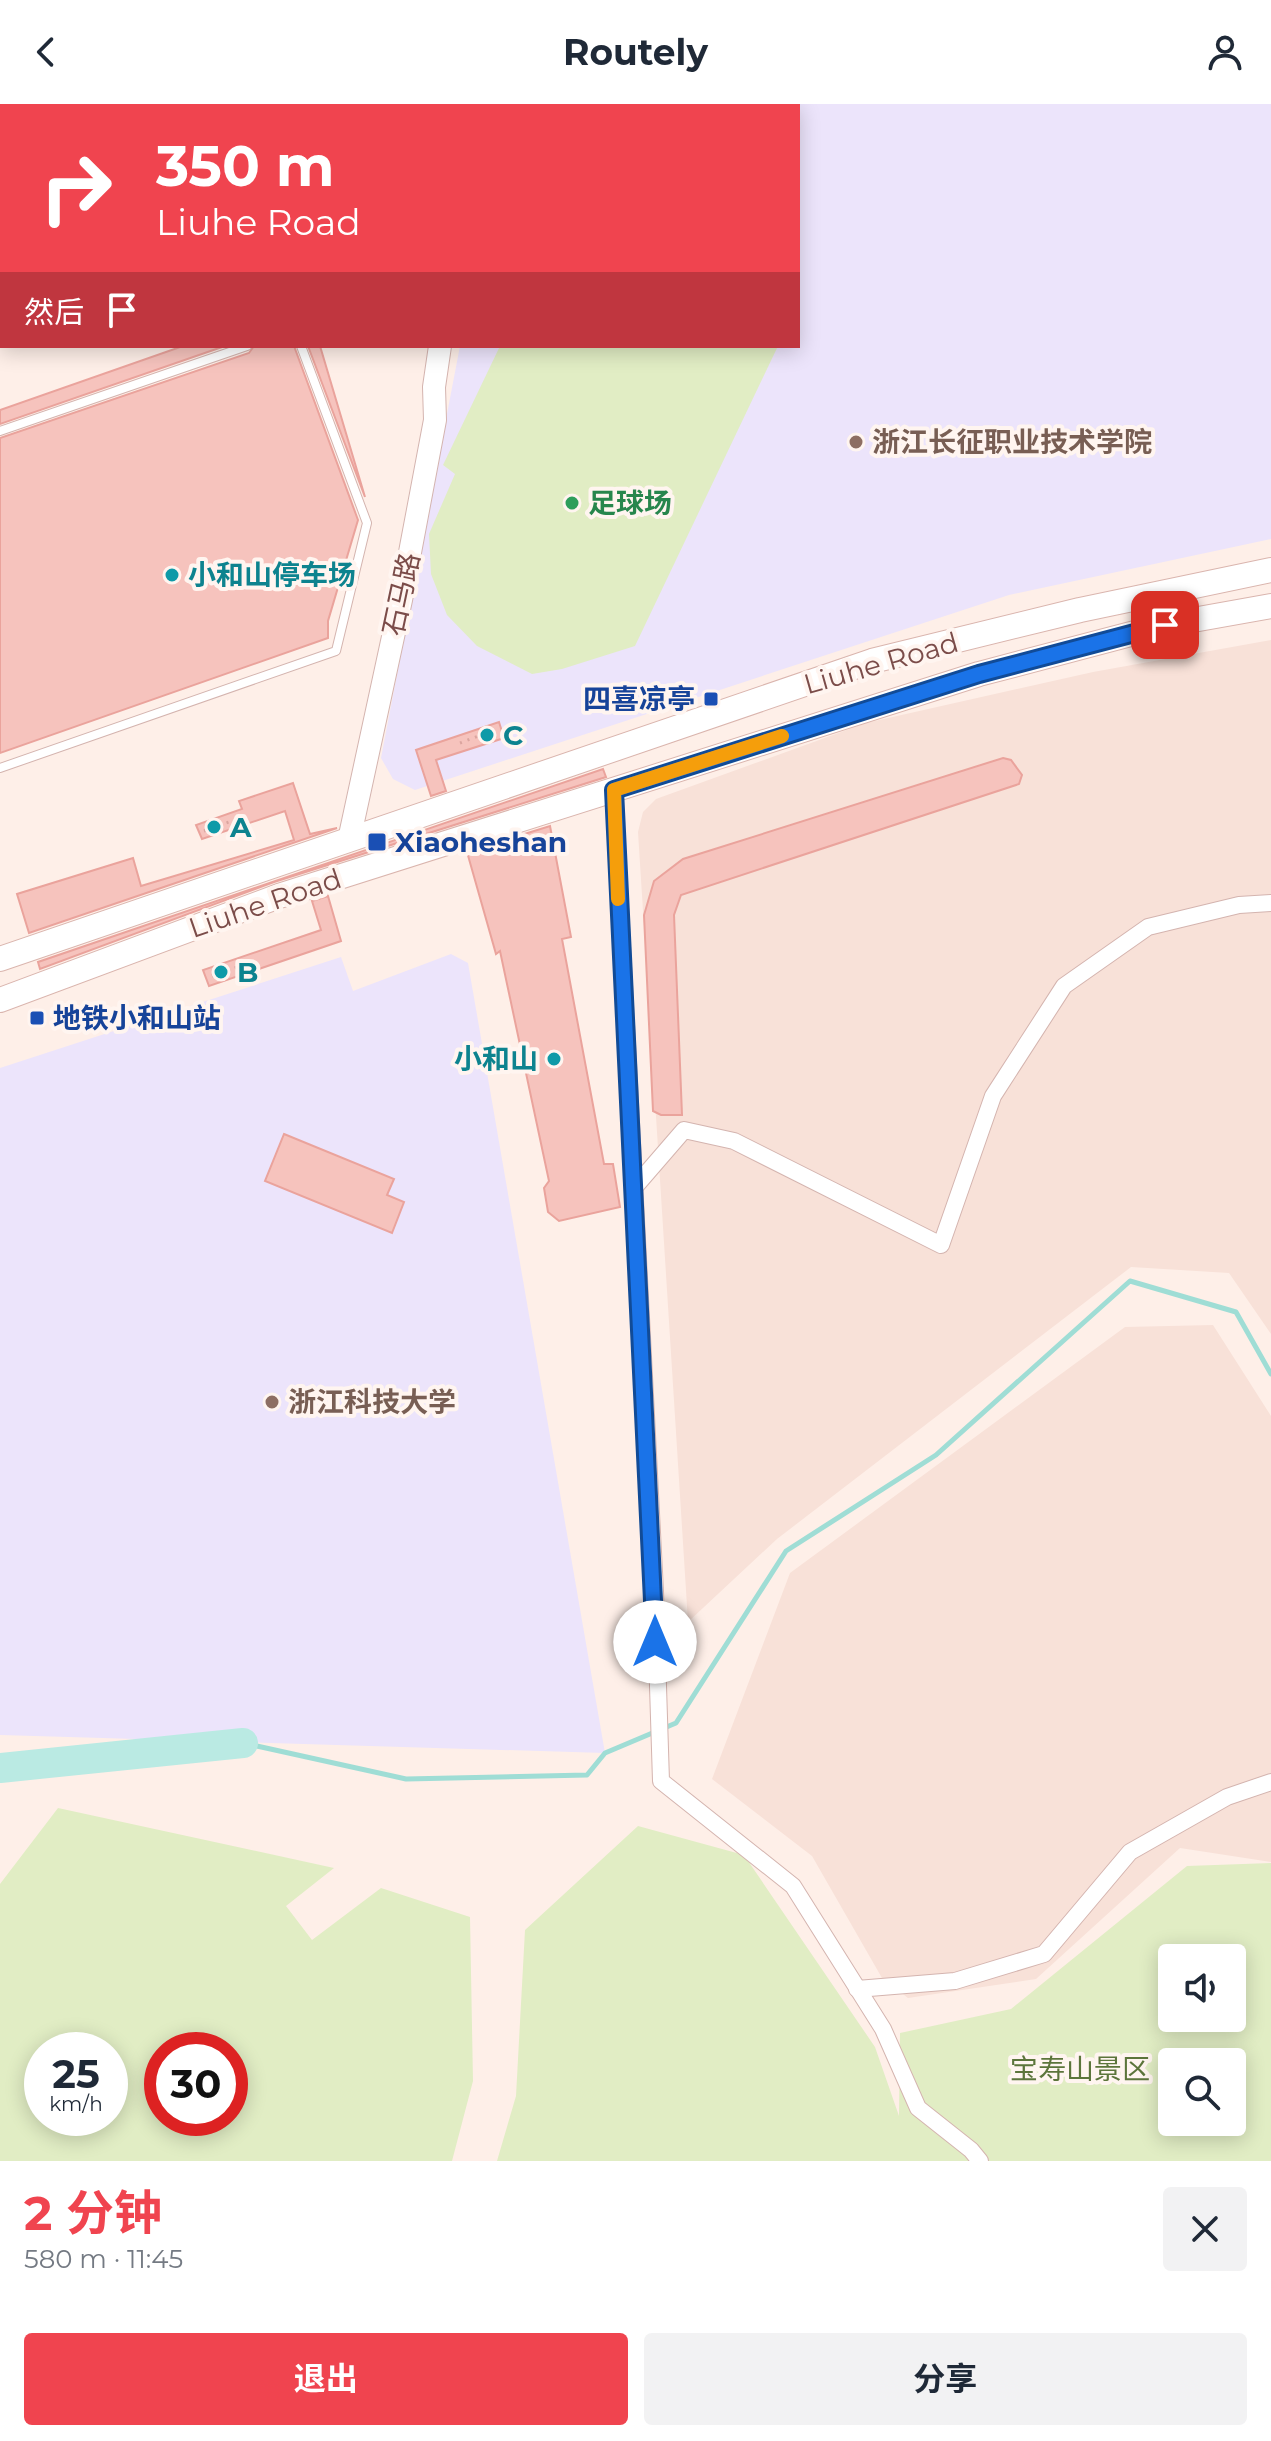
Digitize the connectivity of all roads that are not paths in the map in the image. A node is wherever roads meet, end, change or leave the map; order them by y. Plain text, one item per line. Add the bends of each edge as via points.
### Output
1 (241, 348) edge
2 (302, 348) edge
3 (440, 348) edge
4 (0, 431) edge
5 (1271, 570) edge
6 (1271, 606) edge
7 (0, 768) edge
8 (614, 790) junction
9 (349, 840) junction
10 (1271, 903) edge
11 (0, 959) edge
12 (0, 1000) edge
13 (633, 1189) junction
14 (1271, 1782) edge
15 (857, 1989) junction
16 (980, 2161) edge

1 - 4 lane
2 - 7 lane via 367,523 336,651
3 - 9 street, 石马路 via 435,420
5 - 9 main road, Liuhe Road via 872,661
6 - 8 main road, Liuhe Road via 1165,625 979,674
8 - 12 main road, Liuhe Road via 279,896
8 - 13 street
9 - 11 main road, Liuhe Road
10 - 13 street via 1239,905 1148,927 1064,986 993,1096 941,1245 734,1141 684,1130
13 - 15 street via 661,1781 793,1886
14 - 15 street via 1227,1797 1130,1852 1044,1954 955,1981
15 - 16 street via 883,2029 918,2108

